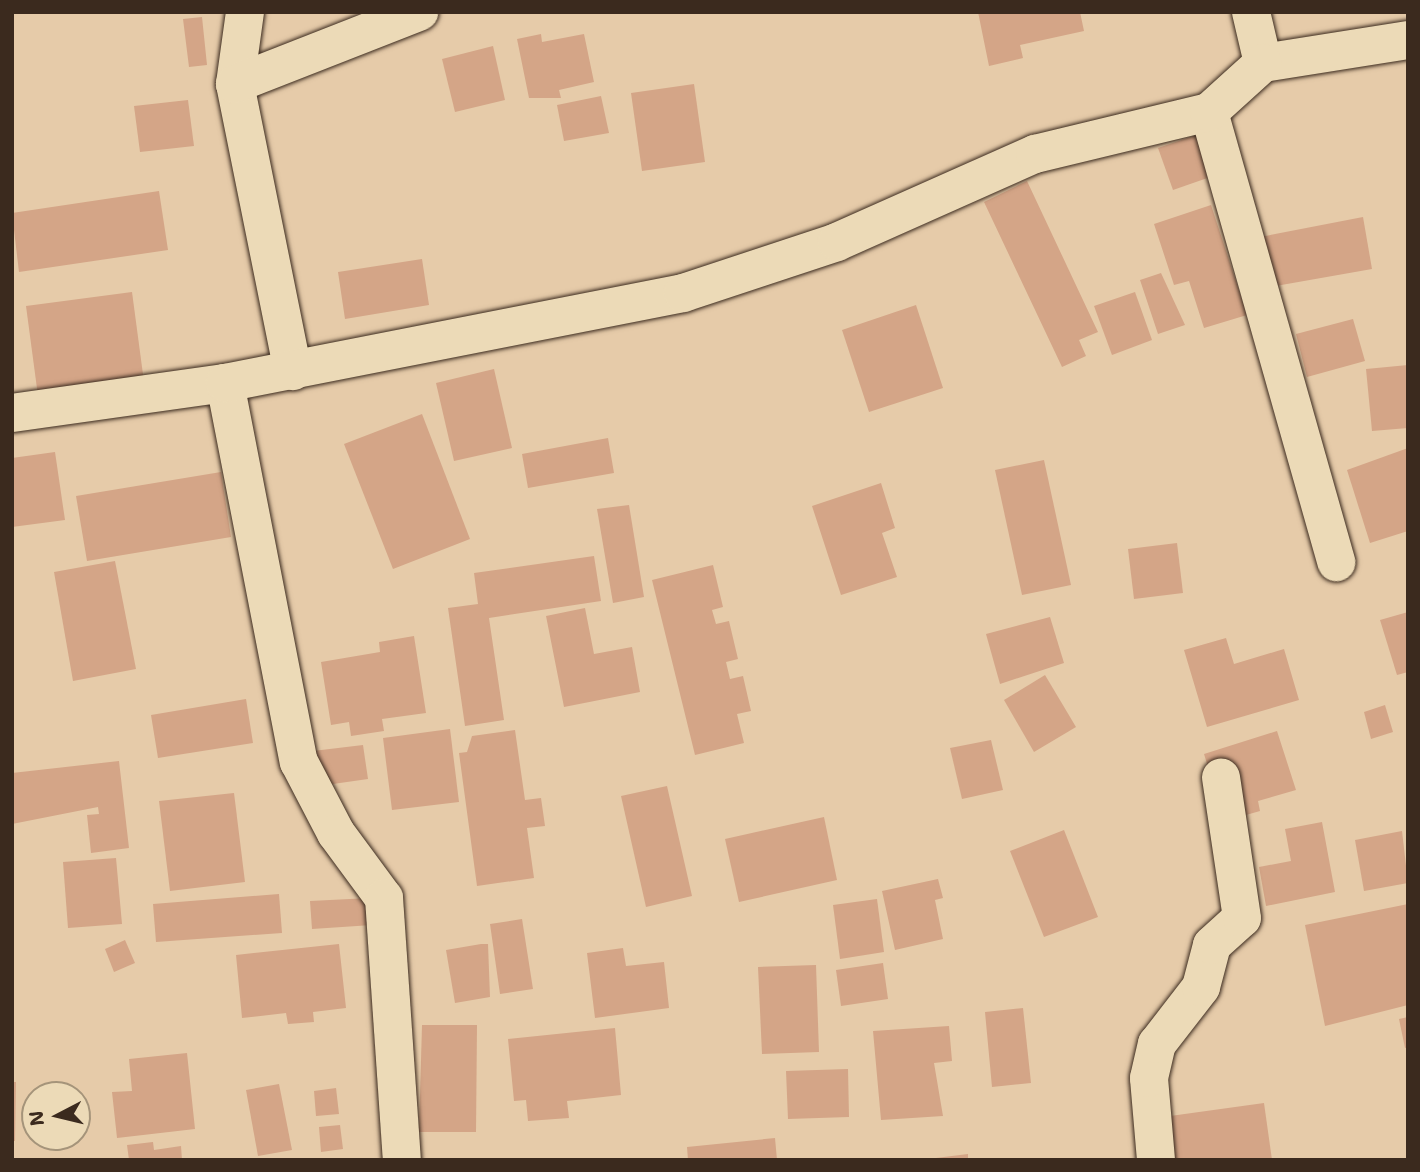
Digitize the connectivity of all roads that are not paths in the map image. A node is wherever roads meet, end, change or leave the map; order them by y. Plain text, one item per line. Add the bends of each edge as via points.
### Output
1 (245, 12) edge
2 (419, 12) edge
3 (1251, 12) edge
4 (1408, 40) edge
5 (1263, 63) junction
6 (234, 84) junction
7 (1209, 112) junction
8 (293, 371) junction
9 (225, 383) junction
10 (12, 413) edge
11 (1336, 562) dead end
12 (1221, 778) dead end
13 (402, 1160) edge
14 (1156, 1160) edge

1 - 6 street
2 - 6 street
3 - 5 street
4 - 5 street
5 - 7 street
6 - 8 street
7 - 8 street via 1035,154 836,242 683,292
7 - 11 street
8 - 9 street
9 - 10 street
9 - 13 street via 299,762 336,833 384,898
12 - 14 street via 1242,918 1212,945 1201,987 1157,1044 1149,1079

